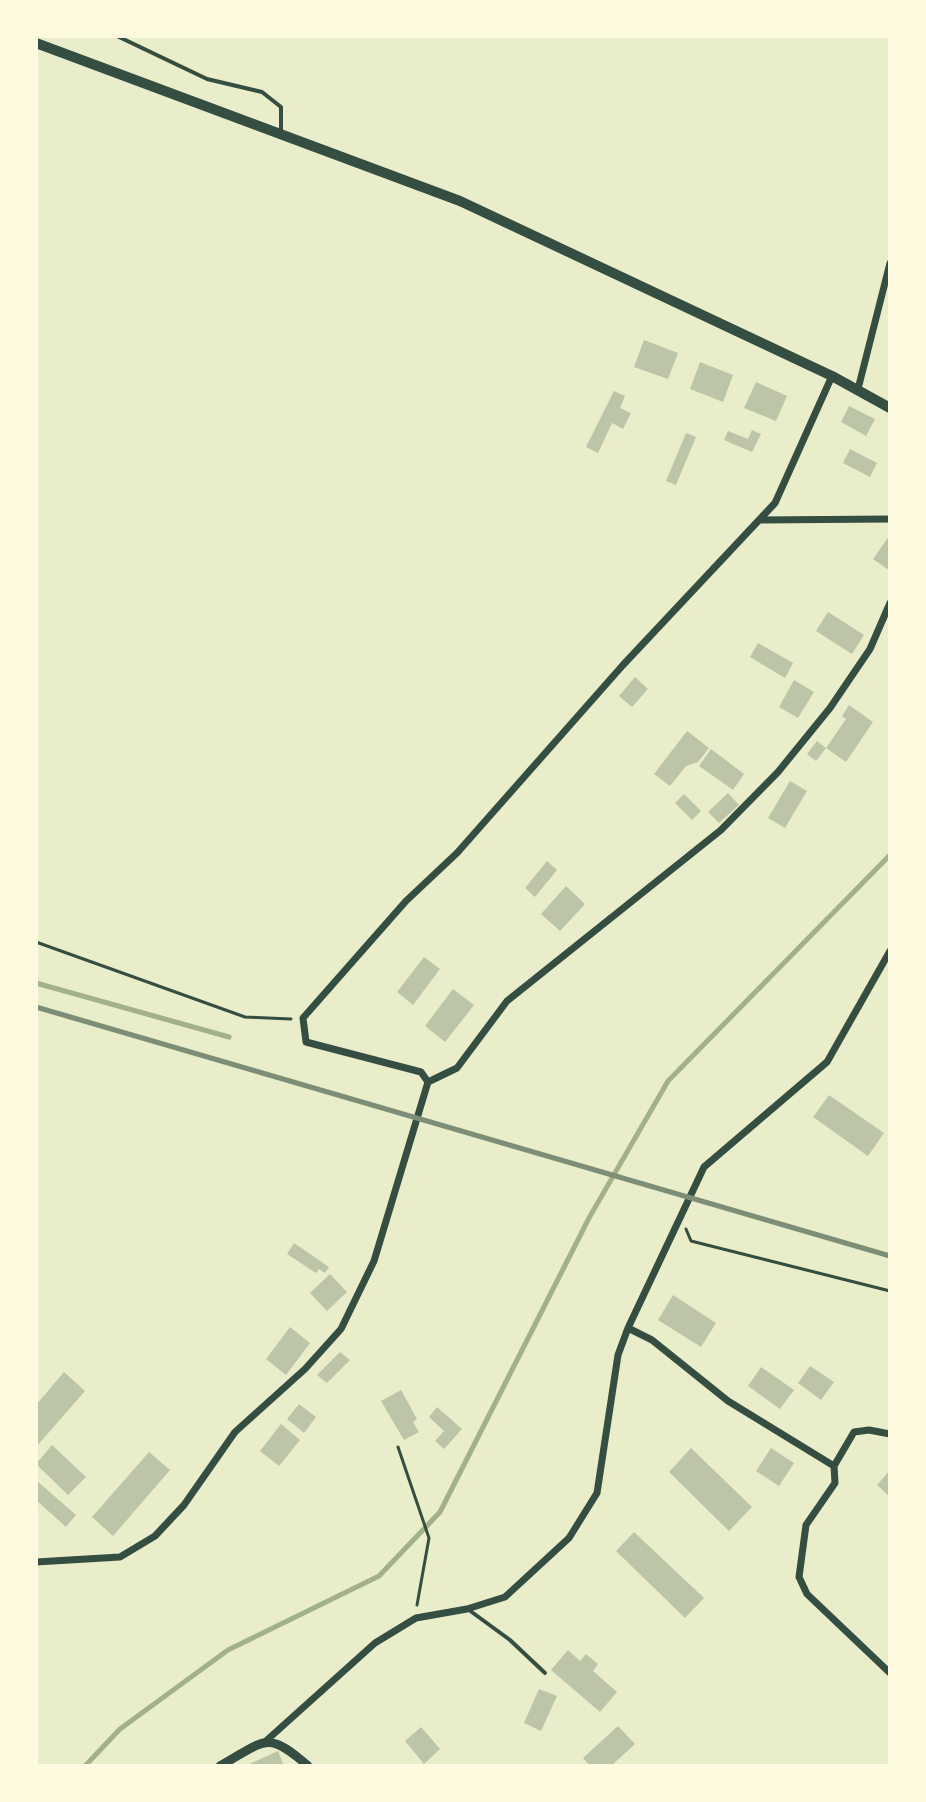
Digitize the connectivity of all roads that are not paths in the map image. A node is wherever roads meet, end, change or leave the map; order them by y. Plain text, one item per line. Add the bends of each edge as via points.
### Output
1 (117, 36) edge
2 (36, 43) edge
3 (281, 133) junction
4 (890, 263) edge
5 (832, 376) junction
6 (858, 389) junction
7 (890, 408) edge
8 (890, 519) edge
9 (760, 520) junction
10 (890, 603) edge
11 (890, 951) edge
12 (428, 1082) junction
13 (628, 1328) junction
14 (890, 1434) edge
15 (834, 1466) junction
16 (36, 1562) edge
17 (467, 1609) junction
18 (545, 1673) dead end
19 (890, 1673) edge
20 (267, 1740) junction
21 (220, 1766) edge
22 (308, 1766) edge

1 - 3 lane via 207,79 262,92 281,107
2 - 3 main road
3 - 5 main road via 460,201
4 - 6 street
5 - 6 main road
5 - 9 street via 775,503
6 - 7 main road
8 - 9 street
9 - 12 street via 303,1018 306,1042 421,1072
10 - 12 street via 870,649 778,772 731,820 507,1001 457,1068
11 - 13 street via 827,1062 704,1167
12 - 16 street via 374,1261 341,1329 235,1432 184,1505 155,1536 120,1557
13 - 15 street via 652,1340 728,1401
13 - 17 street via 618,1355 597,1493 569,1538 505,1597
14 - 15 street via 854,1432
15 - 19 street via 835,1483 806,1525 799,1577 807,1594
17 - 18 lane
17 - 20 street via 416,1618 375,1643
20 - 21 street
20 - 22 street via 281,1743

